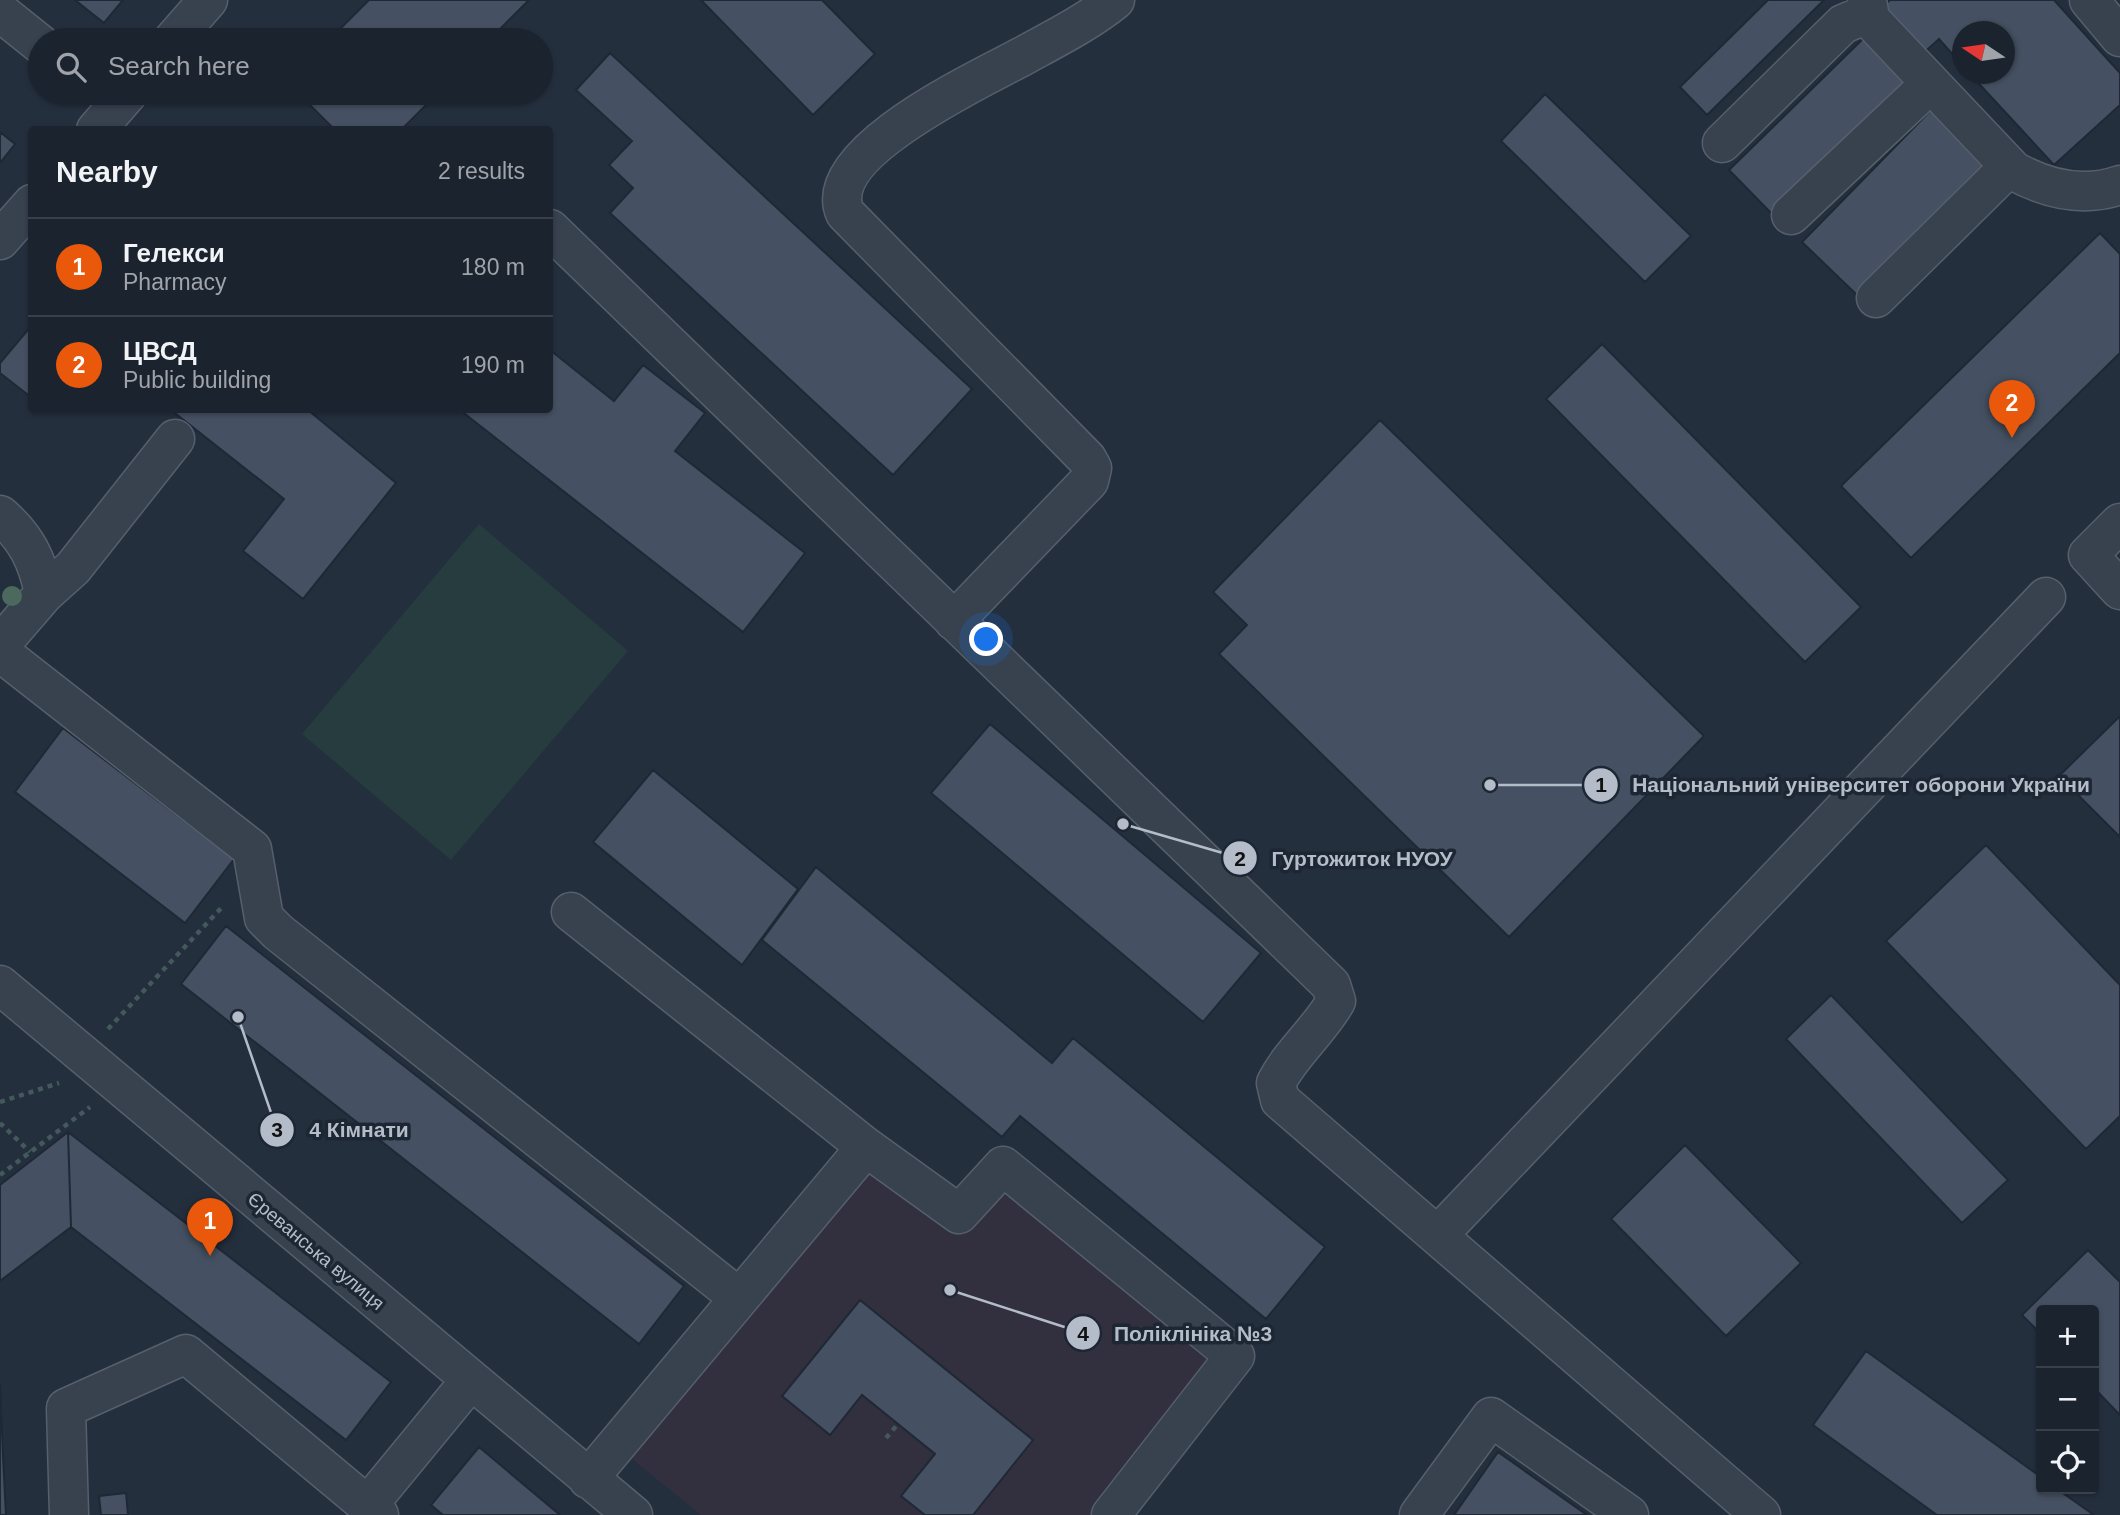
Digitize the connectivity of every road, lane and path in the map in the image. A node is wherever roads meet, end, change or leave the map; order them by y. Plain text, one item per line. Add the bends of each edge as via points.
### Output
1 (208, 0) edge
2 (1115, 0) edge
3 (2089, 0) edge
4 (1868, 10) edge
5 (0, 12) edge
6 (184, 28) edge
7 (28, 34) edge
8 (2120, 37) edge
9 (1930, 84) junction
10 (1721, 142) dead end
11 (2009, 167) junction
12 (2120, 185) edge
13 (28, 208) edge
14 (1791, 215) dead end
15 (553, 232) edge
16 (0, 240) edge
17 (1876, 298) dead end
18 (174, 439) dead end
19 (0, 515) edge
20 (2120, 523) edge
21 (2120, 590) edge
22 (44, 594) junction
23 (2046, 597) dead end
24 (954, 621) junction
25 (0, 645) edge
26 (0, 652) edge
27 (256, 871) junction
28 (571, 912) dead end
29 (0, 985) edge
30 (107, 1030) dead end
31 (69, 1079) dead end
32 (0, 1102) edge
33 (94, 1104) dead end
34 (0, 1123) edge
35 (866, 1146) junction
36 (30, 1152) junction
37 (0, 1175) edge
38 (1438, 1236) junction
39 (738, 1297) junction
40 (470, 1381) junction
41 (898, 1424) dead end
42 (886, 1438) dead end
43 (588, 1479) junction
44 (373, 1510) edge
45 (69, 1515) edge
46 (633, 1515) edge
47 (1111, 1515) edge
48 (1419, 1515) edge
49 (1629, 1515) edge
50 (1761, 1515) edge

1 - 6 street
2 - 24 street via 917,114 863,157 843,197 845,213 1092,468 1089,481
3 - 8 street
4 - 9 street
4 - 10 street via 1843,24
5 - 7 street
9 - 11 street
9 - 14 street
11 - 12 street via 2036,183 2066,191 2103,191
11 - 17 street
13 - 16 street
15 - 24 street
18 - 22 street via 73,568
19 - 22 street via 16,528 38,562
20 - 21 street via 2088,555
22 - 25 street
23 - 38 street
24 - 38 street via 1331,985 1336,1000 1283,1070 1276,1083 1280,1100
26 - 27 street via 252,849
27 - 30 path
27 - 39 street via 264,918 278,932
28 - 35 street
29 - 40 street, Єреванська вулиця
31 - 32 path
33 - 36 path
34 - 36 path
35 - 39 street
35 - 47 street via 959,1214 1003,1166 1234,1356
36 - 37 path
38 - 50 street
39 - 43 street
40 - 43 street, Єреванська вулиця
40 - 44 street
41 - 42 path
43 - 46 street, Єреванська вулиця
44 - 45 street via 186,1354 66,1408
48 - 49 street via 1492,1417

